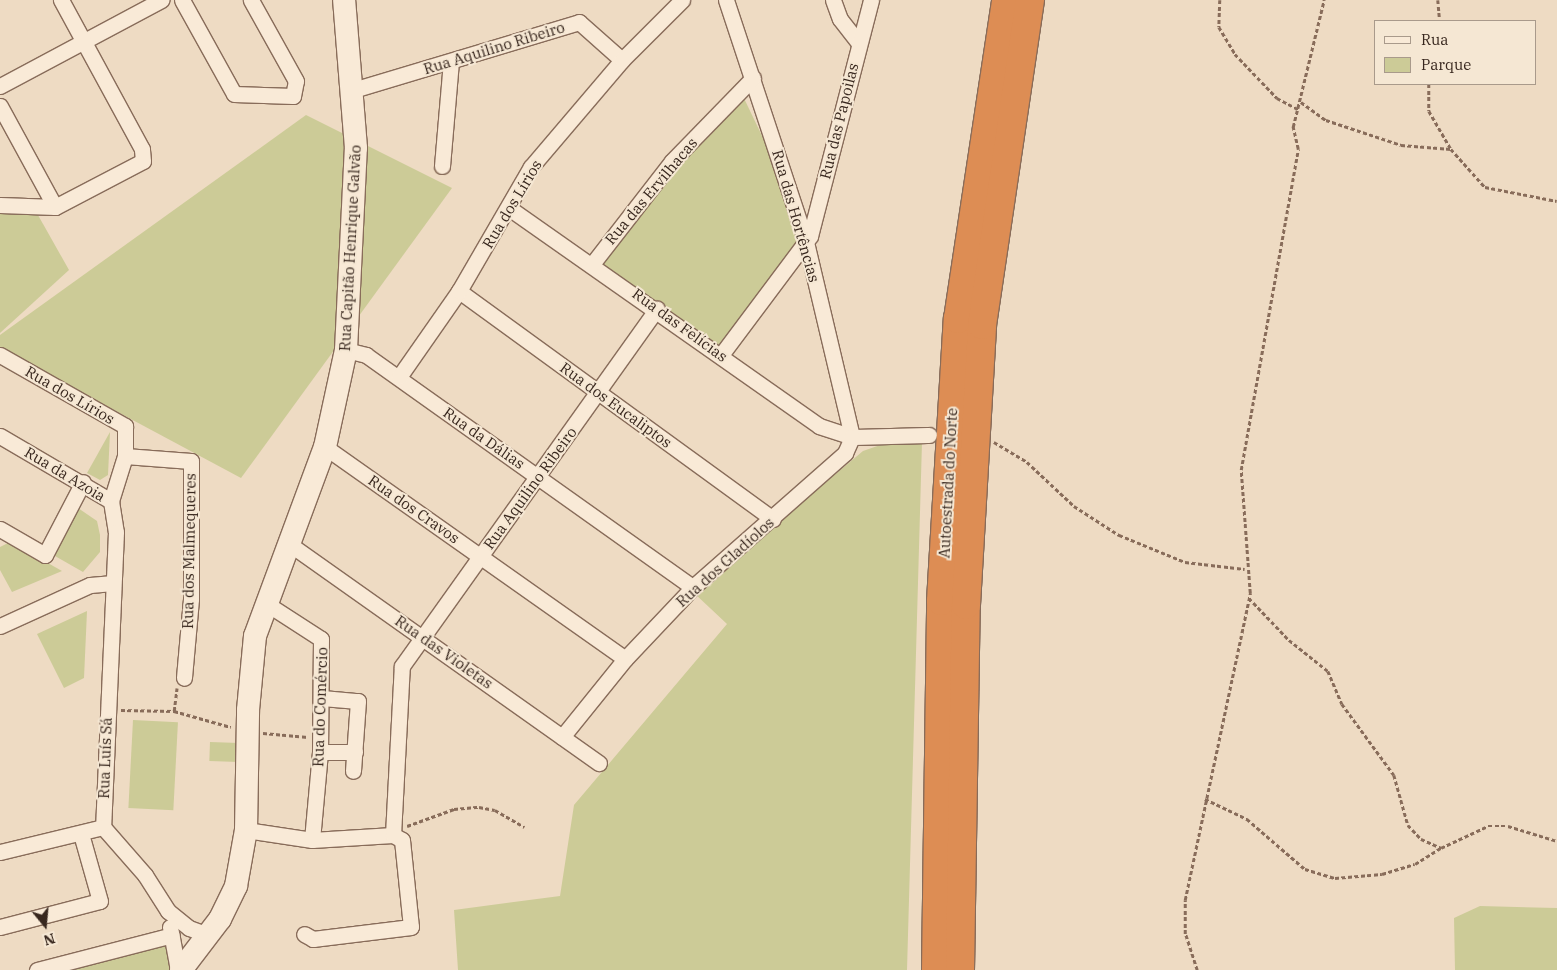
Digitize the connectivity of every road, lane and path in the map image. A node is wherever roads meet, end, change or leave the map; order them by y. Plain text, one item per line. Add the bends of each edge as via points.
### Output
1 (60, 0) edge
2 (161, 0) edge
3 (182, 0) edge
4 (251, 0) edge
5 (344, 0) edge
6 (682, 0) edge
7 (726, 0) edge
8 (834, 0) edge
9 (871, 0) edge
10 (1006, 0) edge
11 (1030, 0) edge
12 (1220, 0) edge
13 (1324, 0) edge
14 (1438, 0) edge
15 (1440, 20) edge
16 (83, 41) junction
17 (859, 43) junction
18 (622, 60) junction
19 (451, 62) junction
20 (753, 78) junction
21 (1429, 85) edge
22 (0, 86) edge
23 (353, 90) junction
24 (1301, 102) junction
25 (0, 106) edge
26 (1298, 109) junction
27 (1451, 149) junction
28 (442, 166) dead end
29 (1557, 201) edge
30 (0, 205) edge
31 (55, 207) junction
32 (509, 208) junction
33 (806, 242) junction
34 (593, 263) junction
35 (459, 291) junction
36 (657, 309) junction
37 (346, 350) junction
38 (0, 355) edge
39 (721, 355) junction
40 (398, 377) junction
41 (598, 392) junction
42 (930, 435) dead end
43 (0, 436) edge
44 (852, 437) junction
45 (992, 440) dead end
46 (325, 447) junction
47 (125, 456) junction
48 (539, 477) junction
49 (83, 482) junction
50 (111, 501) junction
51 (773, 519) junction
52 (0, 529) edge
53 (288, 543) junction
54 (481, 557) junction
55 (1245, 570) junction
56 (113, 583) junction
57 (692, 587) junction
58 (1249, 598) junction
59 (267, 604) junction
60 (0, 626) edge
61 (421, 636) junction
62 (625, 659) junction
63 (184, 678) joint
64 (322, 698) junction
65 (106, 710) junction
66 (174, 711) junction
67 (248, 732) junction
68 (562, 737) junction
69 (320, 745) junction
70 (355, 752) junction
71 (599, 764) dead end
72 (353, 771) dead end
73 (1205, 799) junction
74 (103, 827) junction
75 (524, 827) dead end
76 (246, 830) junction
77 (81, 834) junction
78 (393, 835) junction
79 (312, 840) junction
80 (1557, 841) edge
81 (1441, 848) junction
82 (0, 852) edge
83 (168, 911) junction
84 (0, 926) edge
85 (304, 934) dead end
86 (172, 935) junction
87 (208, 935) junction
88 (37, 970) edge
89 (180, 970) edge
90 (936, 970) edge
91 (960, 970) edge
92 (1197, 970) edge

1 - 16 street
2 - 16 street
3 - 4 street via 234,94 293,96 296,81
5 - 23 street, Rua Capitão Henrique Galvão
6 - 18 street, Rua dos Lírios
7 - 20 street, Rua das Hortências
8 - 17 street via 840,19
9 - 17 street, Rua das Papoilas
10 - 90 highway, Autoestrada do Norte via 974,192 956,339 942,601
11 - 91 highway, Autoestrada do Norte via 982,325 966,605
12 - 26 path via 1219,27 1235,54 1272,93
13 - 24 path
14 - 15 path
16 - 22 street
16 - 31 street via 142,149 143,162
17 - 33 street, Rua das Papoilas
18 - 19 street, Rua Aquilino Ribeiro via 579,22
18 - 32 street, Rua dos Lírios via 531,167
19 - 23 street, Rua Aquilino Ribeiro
19 - 28 street
20 - 33 street, Rua das Hortências
20 - 34 street, Rua das Ervilhacas via 672,161
21 - 27 path via 1429,111
23 - 37 street, Rua Capitão Henrique Galvão via 356,148
24 - 26 path
24 - 27 path via 1326,120 1401,145
25 - 31 street
26 - 55 path via 1292,127 1298,148 1240,470
27 - 29 path via 1485,187
30 - 31 street
32 - 34 street, Rua das Felícias
32 - 35 street, Rua dos Lírios
33 - 39 street
33 - 44 street, Rua das Hortências
34 - 36 street, Rua das Felícias
35 - 40 street, Rua dos Lírios
35 - 41 street, Rua dos Eucaliptos
36 - 39 street, Rua das Felícias
36 - 41 street, Rua Aquilino Ribeiro
37 - 40 street, Rua da Dálias via 366,355
37 - 46 street, Rua Capitão Henrique Galvão
38 - 47 street, Rua dos Lírios via 125,426
39 - 44 street, Rua das Felícias via 820,426
40 - 48 street, Rua da Dálias
41 - 48 street, Rua Aquilino Ribeiro
41 - 51 street, Rua dos Eucaliptos
42 - 44 street
43 - 49 street, Rua da Azoia
44 - 51 street, Rua dos Gladíolos via 845,454
45 - 55 path via 1027,462 1074,506 1120,535 1185,562
46 - 53 street, Rua Capitão Henrique Galvão
46 - 54 street, Rua dos Cravos
47 - 50 street, Rua dos Lírios
47 - 63 street, Rua dos Malmequeres via 191,461 190,599
48 - 54 street, Rua Aquilino Ribeiro
48 - 57 street, Rua da Dálias
49 - 50 street, Rua da Azoia
49 - 52 street via 45,555
50 - 56 street, Rua da Azoia via 116,532
51 - 57 street, Rua dos Gladíolos
53 - 59 street, Rua Capitão Henrique Galvão
53 - 61 street, Rua das Violetas
54 - 61 street, Rua Aquilino Ribeiro
54 - 62 street, Rua dos Cravos
55 - 58 path
56 - 60 street via 90,585
56 - 65 street, Rua Luís Sá
57 - 62 street, Rua dos Gladíolos
58 - 73 path
58 - 81 path via 1289,640 1328,671 1342,704 1394,775 1408,825 1421,839
59 - 64 street, Rua do Comércio via 321,639
59 - 67 street, Rua Capitão Henrique Galvão via 255,636
61 - 68 street, Rua das Violetas
61 - 78 street, Rua Aquilino Ribeiro via 402,666
62 - 68 street, Rua dos Gladíolos
63 - 66 path via 176,688
64 - 69 street, Rua do Comércio
64 - 70 street via 358,701
65 - 66 path
65 - 74 street, Rua Luís Sá
66 - 67 path
67 - 69 path
67 - 76 street, Rua Capitão Henrique Galvão
68 - 71 street, Rua das Violetas
69 - 70 street
69 - 79 street, Rua do Comércio
70 - 72 street
73 - 81 path via 1248,819 1305,869 1335,878 1382,874 1415,864
73 - 92 path via 1185,900 1185,934
74 - 77 street
74 - 83 street via 145,875
75 - 78 path via 495,810 479,807 429,816
76 - 79 street
76 - 87 street, Rua Capitão Henrique Galvão via 236,886
77 - 82 street
77 - 84 street via 100,901
78 - 79 street
78 - 85 street via 402,840 406,852 410,927 313,939
80 - 81 path via 1508,826 1488,826
83 - 86 street
83 - 87 street via 189,928
86 - 88 street
86 - 89 street
87 - 89 street, Rua Capitão Henrique Galvão

